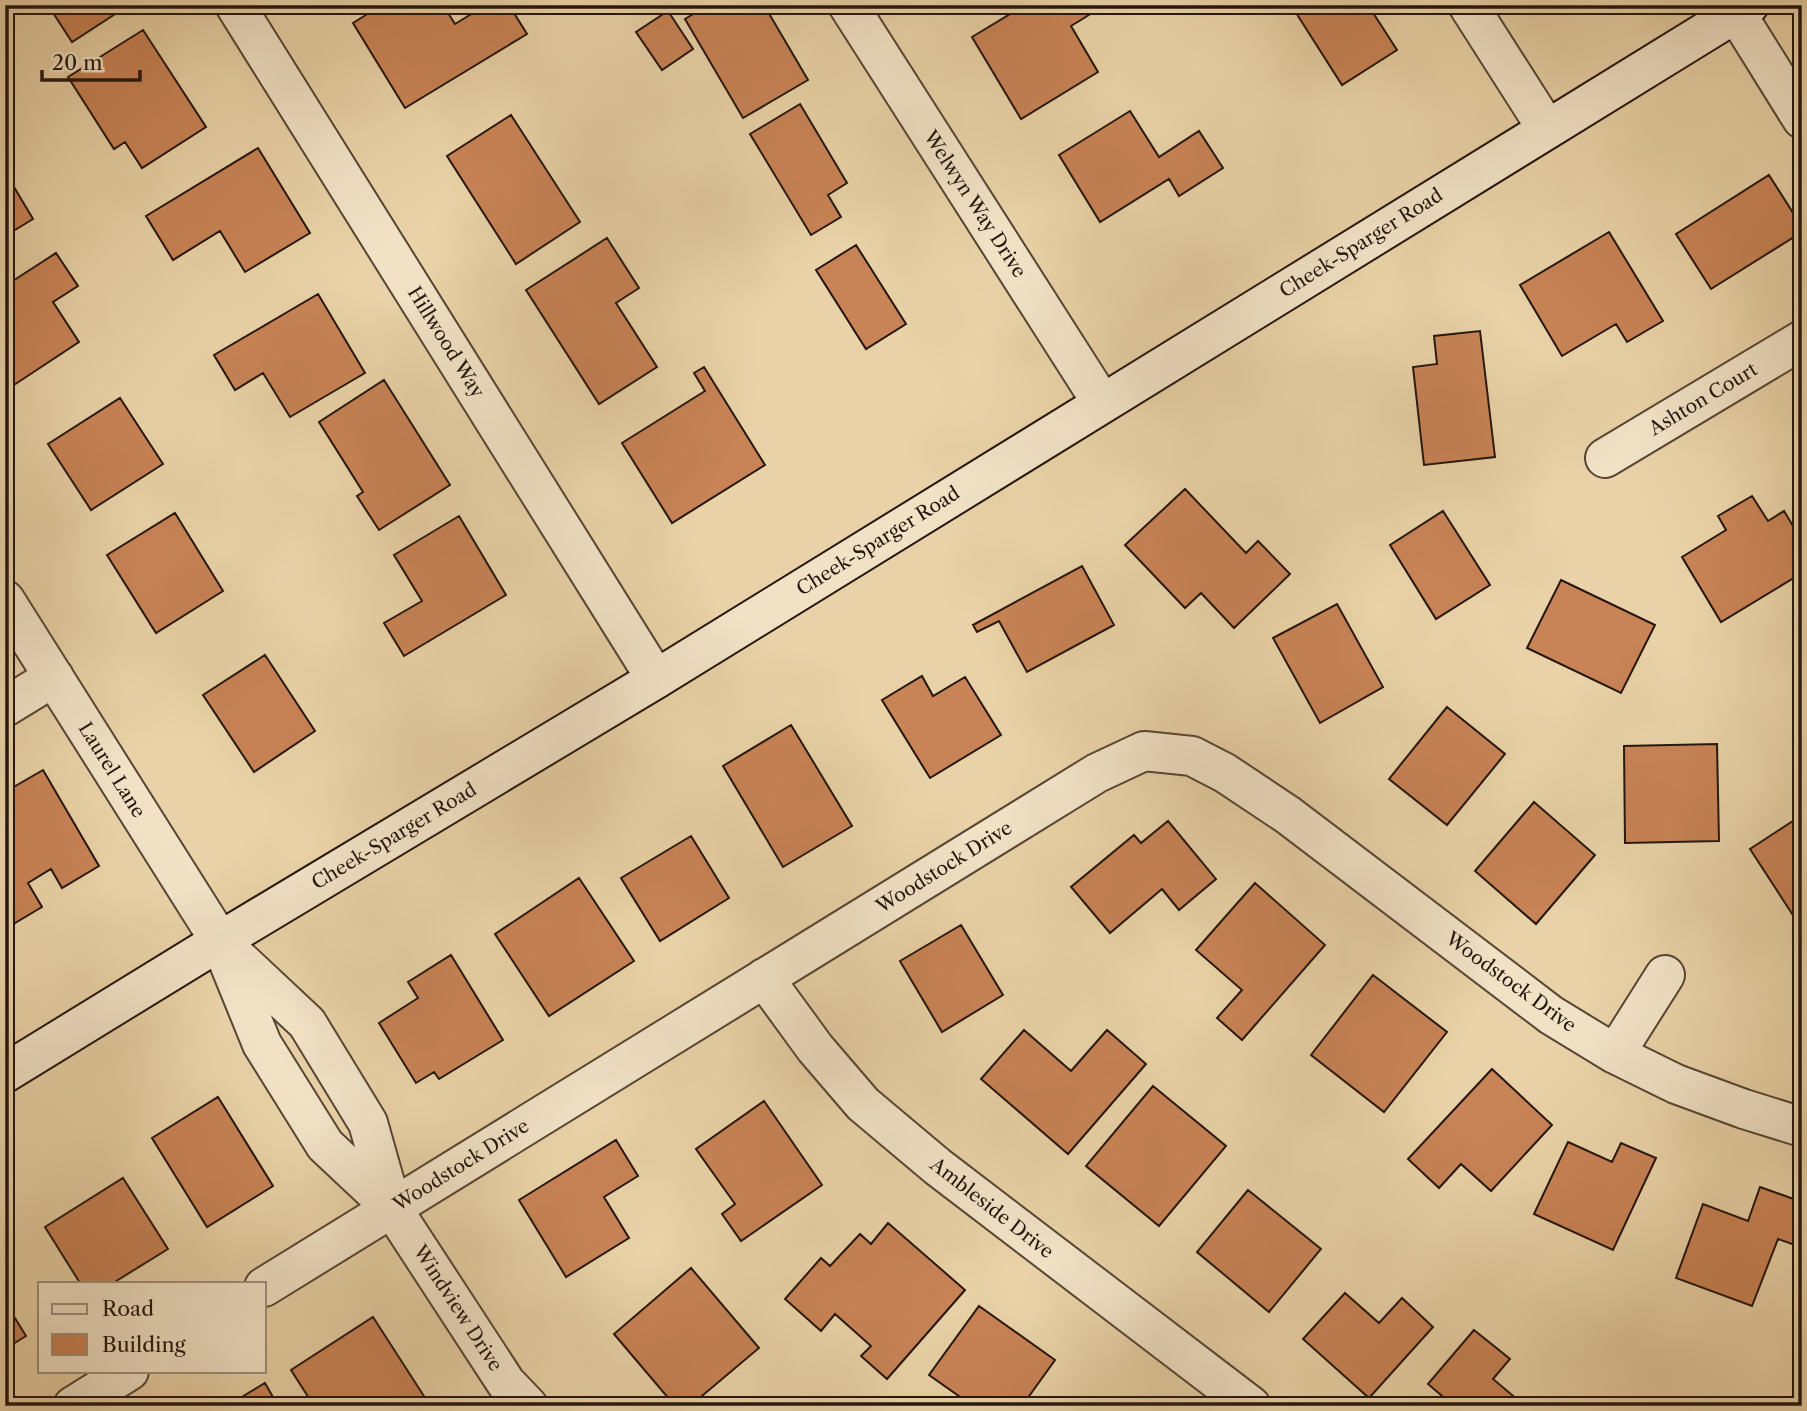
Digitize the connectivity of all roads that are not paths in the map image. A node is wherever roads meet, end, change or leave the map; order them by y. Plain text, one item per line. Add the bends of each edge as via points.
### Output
1 (235, 5) edge
2 (848, 5) edge
3 (1468, 5) edge
4 (1742, 9) edge
5 (1802, 120) edge
6 (1547, 129) junction
7 (1802, 340) edge
8 (1102, 402) junction
9 (1605, 458) dead end
10 (5, 600) edge
11 (54, 677) junction
12 (656, 679) junction
13 (5, 707) edge
14 (220, 941) junction
15 (1665, 975) dead end
16 (764, 978) junction
17 (1615, 1054) junction
18 (5, 1073) edge
19 (1802, 1127) edge
20 (392, 1208) junction
21 (266, 1286) edge
22 (128, 1372) edge
23 (73, 1406) edge
24 (528, 1406) edge
25 (1251, 1406) edge

1 - 12 street, Hillwood Way
2 - 8 street, Welwyn Way Drive
3 - 6 street
4 - 5 street
4 - 6 street, Cheek-Sparger Road
6 - 8 street, Cheek-Sparger Road
7 - 9 street, Ashton Court
8 - 12 street, Cheek-Sparger Road
10 - 11 street, Laurel Lane
11 - 13 street
11 - 14 street, Laurel Lane
12 - 14 street, Cheek-Sparger Road
14 - 18 street, Cheek-Sparger Road
14 - 20 street, Windview Drive via 262,1044 325,1145
14 - 20 street, Windview Drive via 307,1023 368,1123
15 - 17 street
16 - 17 street, Woodstock Drive via 1097,773 1144,751 1192,756 1225,773 1288,815 1551,1015
16 - 20 street, Woodstock Drive
16 - 25 street, Ambleside Drive via 814,1048 863,1104 938,1167
17 - 19 street, Woodstock Drive via 1676,1084
20 - 21 street, Woodstock Drive
20 - 24 street, Windview Drive via 506,1382
22 - 23 street

